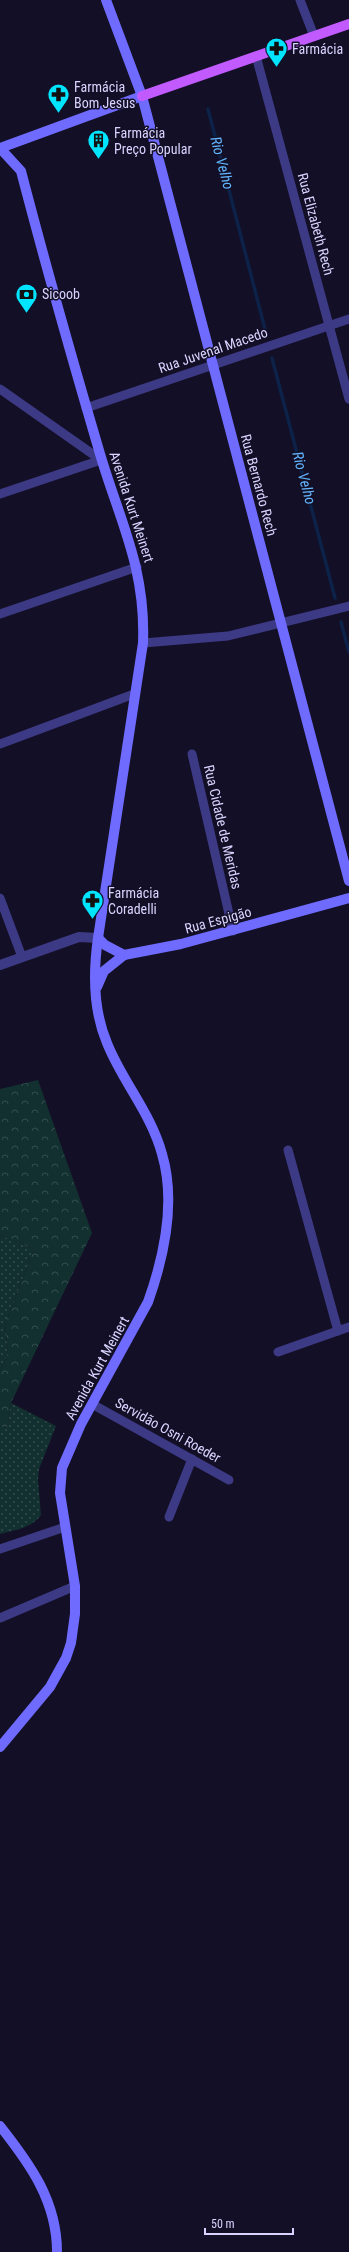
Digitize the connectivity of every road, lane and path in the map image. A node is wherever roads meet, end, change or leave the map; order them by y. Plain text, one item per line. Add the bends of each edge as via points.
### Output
1 (106, 0) edge
2 (300, 0) edge
3 (349, 24) edge
4 (314, 36) junction
5 (256, 56) junction
6 (142, 96) junction
7 (0, 148) edge
8 (349, 319) edge
9 (329, 326) junction
10 (213, 365) junction
11 (0, 389) edge
12 (349, 399) edge
13 (86, 408) junction
14 (101, 460) junction
15 (0, 494) edge
16 (137, 567) junction
17 (349, 606) edge
18 (0, 614) edge
19 (281, 624) junction
20 (142, 643) junction
21 (134, 694) junction
22 (0, 744) edge
23 (192, 754) dead end
24 (349, 881) edge
25 (0, 898) edge
26 (349, 898) edge
27 (233, 930) junction
28 (98, 938) junction
29 (124, 955) junction
30 (22, 958) junction
31 (0, 965) edge
32 (96, 992) junction
33 (288, 1150) dead end
34 (349, 1327) edge
35 (338, 1331) junction
36 (278, 1352) dead end
37 (92, 1404) junction
38 (192, 1459) junction
39 (230, 1480) dead end
40 (169, 1517) dead end
41 (65, 1527) junction
42 (0, 1549) edge
43 (75, 1586) junction
44 (0, 1618) edge
45 (0, 1748) edge
46 (0, 2126) edge
47 (58, 2252) edge

1 - 6 main road, Rua Bernardo Rech
2 - 4 street
3 - 4 main road
4 - 5 main road
5 - 6 main road
5 - 9 street, Rua Elizabeth Rech
6 - 7 main road
6 - 10 main road, Rua Bernardo Rech
7 - 13 main road, Avenida Kurt Meinert via 20,171
8 - 9 street, Rua Juvenal Macedo
9 - 10 street, Rua Juvenal Macedo
9 - 12 street, Rua Elizabeth Rech
10 - 13 street, Rua Juvenal Macedo
10 - 19 main road, Rua Bernardo Rech
11 - 14 street
13 - 14 main road, Avenida Kurt Meinert
14 - 15 street
14 - 16 main road, Avenida Kurt Meinert via 122,515
16 - 18 street
16 - 20 main road, Avenida Kurt Meinert via 142,601
17 - 19 street
19 - 20 street via 228,636
19 - 24 main road, Rua Bernardo Rech
20 - 21 main road, Avenida Kurt Meinert
21 - 22 street
21 - 28 main road, Avenida Kurt Meinert
23 - 27 street, Rua Cidade de Meridas
25 - 30 street
26 - 27 main road, Rua Espigão
27 - 29 main road, Rua Espigão via 166,948
28 - 29 main road
28 - 30 street via 79,937
28 - 32 main road, Avenida Kurt Meinert
29 - 32 main road via 104,970
30 - 31 street
32 - 37 main road, Avenida Kurt Meinert via 98,1014 107,1043 147,1116 162,1154 166,1175 167,1210 160,1261 148,1302
33 - 35 street
34 - 35 street
35 - 36 street
37 - 38 street, Servidão Osni Roeder
37 - 41 main road, Avenida Kurt Meinert via 62,1468 60,1493
38 - 39 street, Servidão Osni Roeder
38 - 40 street
41 - 42 street
41 - 43 main road, Avenida Kurt Meinert
43 - 44 street
43 - 45 main road, Avenida Kurt Meinert via 74,1629 66,1658 44,1696
46 - 47 main road via 38,2177 49,2200

